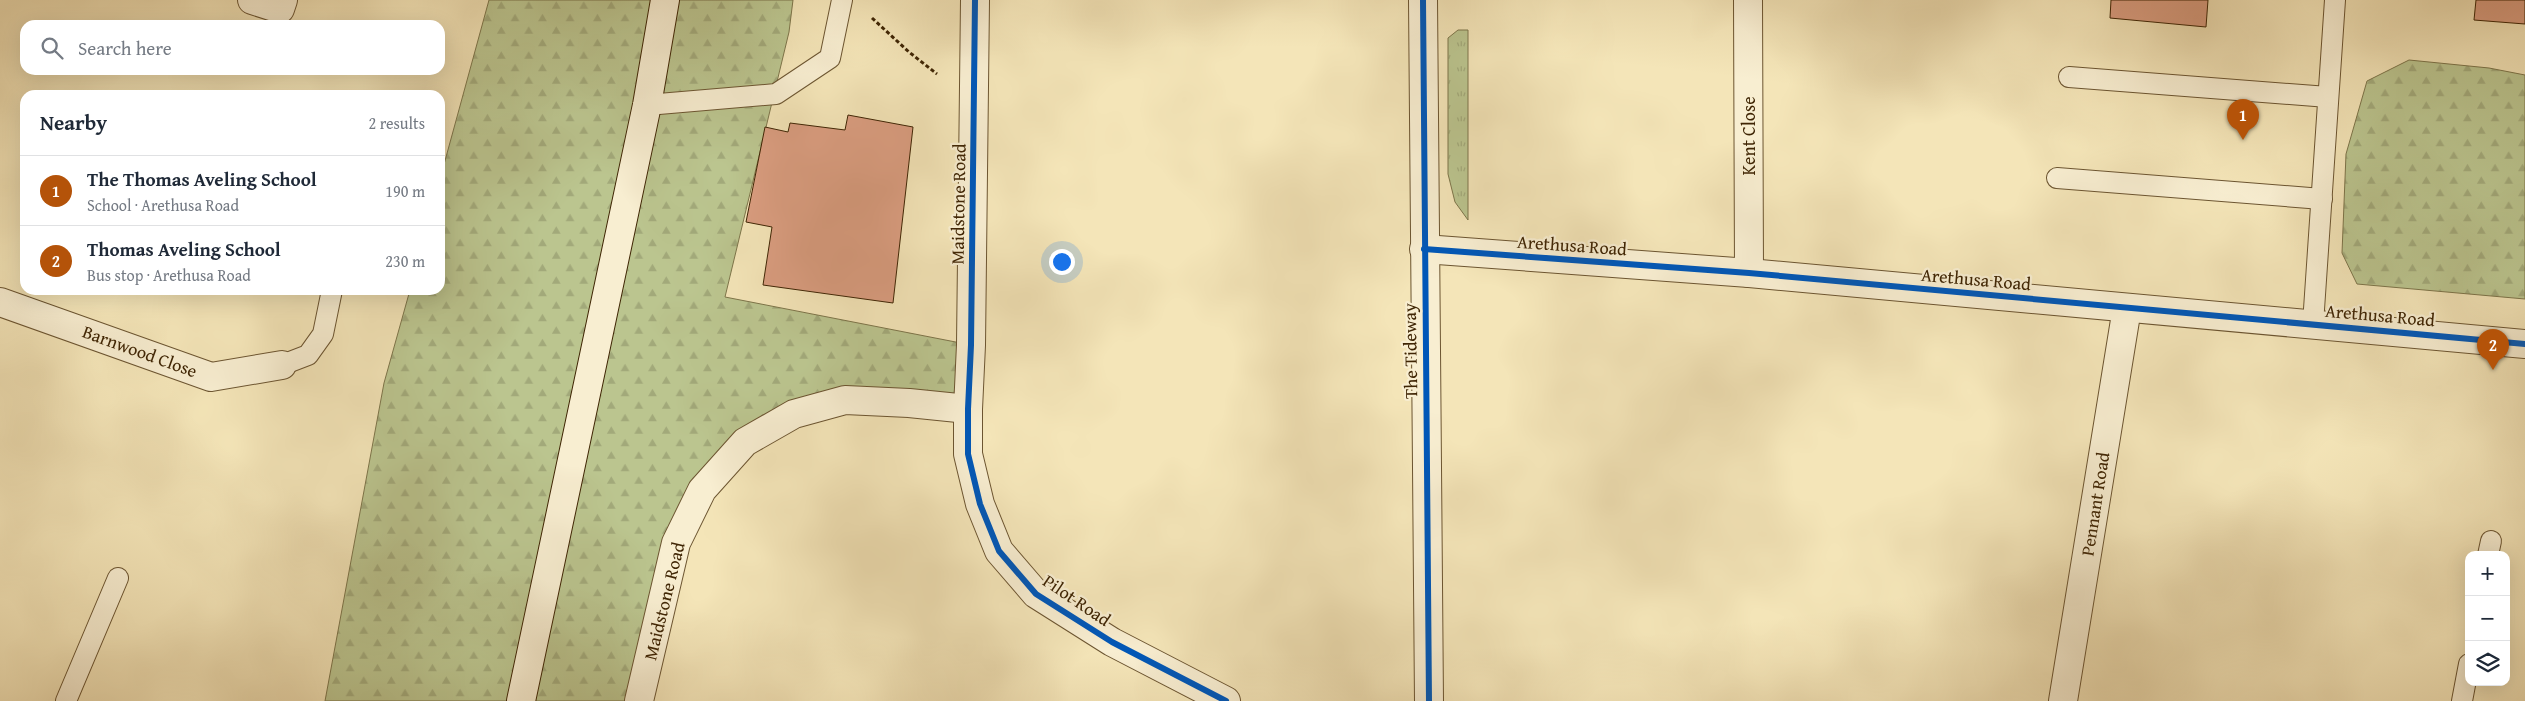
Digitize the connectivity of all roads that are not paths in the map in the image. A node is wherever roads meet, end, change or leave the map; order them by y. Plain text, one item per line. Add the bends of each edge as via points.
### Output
1 (252, 0) edge
2 (283, 0) edge
3 (665, 0) edge
4 (842, 0) edge
5 (975, 0) edge
6 (1423, 0) edge
7 (1748, 0) edge
8 (2335, 0) edge
9 (2068, 77) dead end
10 (2328, 97) junction
11 (647, 105) junction
12 (2057, 178) dead end
13 (2322, 199) junction
14 (1424, 249) junction
15 (1749, 273) junction
16 (331, 295) edge
17 (0, 302) edge
18 (2127, 308) junction
19 (2313, 324) junction
20 (2525, 344) edge
21 (282, 365) joint
22 (968, 409) junction
23 (118, 578) dead end
24 (2465, 685) edge
25 (66, 701) edge
26 (521, 701) edge
27 (639, 701) edge
28 (1226, 701) edge
29 (1429, 701) edge
30 (2063, 701) edge
31 (2462, 701) edge

1 - 2 street via 280,9
3 - 11 street
4 - 11 lane via 830,58 776,94
5 - 22 street, Maidstone Road
6 - 14 street, The Tideway
7 - 15 street, Kent Close
8 - 10 lane
9 - 10 lane
10 - 13 lane
11 - 26 street
12 - 13 lane
13 - 19 lane
14 - 15 street, Arethusa Road
14 - 29 street, The Tideway
15 - 18 street, Arethusa Road
16 - 21 lane via 323,334 308,355
17 - 21 street, Barnwood Close via 211,377
18 - 19 street, Arethusa Road
18 - 30 street, Pennant Road
19 - 20 street, Arethusa Road
22 - 27 street, Maidstone Road via 909,402 845,400 794,414 745,442 702,490 676,543
22 - 28 street, Pilot Road via 968,454 980,504 999,551 1036,594 1112,642
23 - 25 lane
24 - 31 lane

